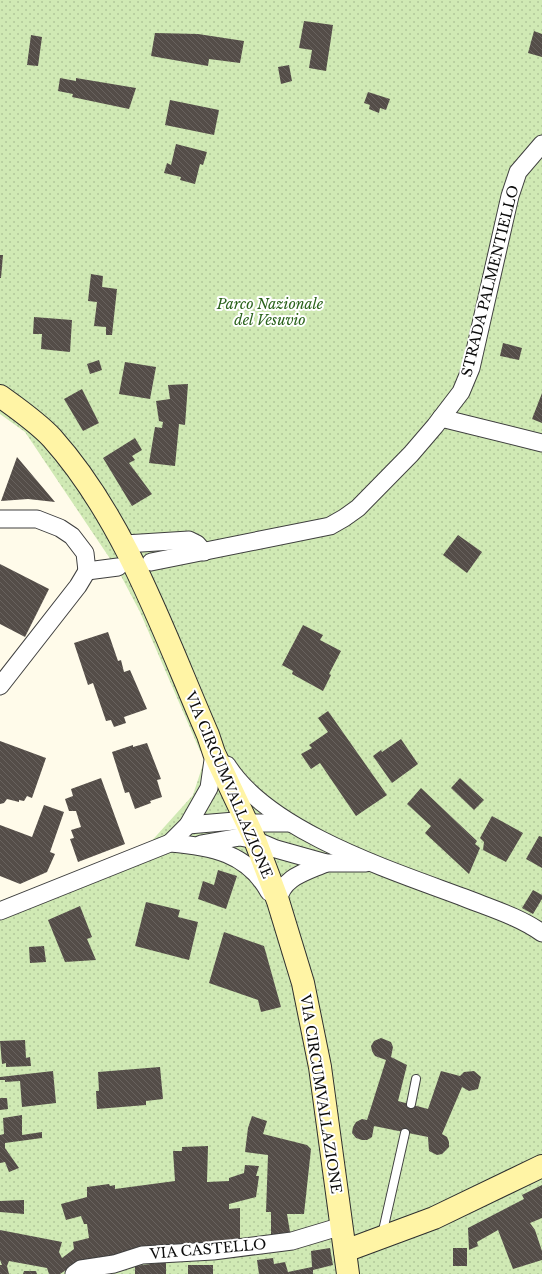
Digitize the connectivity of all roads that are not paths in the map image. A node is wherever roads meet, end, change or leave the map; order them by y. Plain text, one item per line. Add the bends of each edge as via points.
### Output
1 (542, 144) edge
2 (0, 396) edge
3 (441, 418) junction
4 (542, 443) edge
5 (0, 520) edge
6 (124, 544) junction
7 (204, 552) junction
8 (152, 562) dead end
9 (118, 567) dead end
10 (87, 571) junction
11 (0, 686) edge
12 (211, 744) junction
13 (289, 823) junction
14 (188, 825) junction
15 (252, 831) junction
16 (170, 843) junction
17 (197, 845) junction
18 (326, 863) junction
19 (376, 864) junction
20 (280, 908) junction
21 (0, 910) edge
22 (542, 933) edge
23 (416, 1080) dead end
24 (411, 1104) dead end
25 (404, 1133) dead end
26 (542, 1166) edge
27 (342, 1226) junction
28 (381, 1238) junction
29 (345, 1251) junction
30 (74, 1274) edge
31 (348, 1274) edge

1 - 3 street, STRADA PALMENTIELLO via 518,172 510,196 471,368 461,392
2 - 6 main road, VIA CIRCUMVALLAZIONE via 51,438 101,504
3 - 4 street
3 - 7 street, STRADA PALMENTIELLO via 406,459 358,508 330,526
5 - 10 street via 37,519 60,528 72,536 85,553
6 - 7 street via 189,540
6 - 12 main road, VIA CIRCUMVALLAZIONE
7 - 8 street, STRADA PALMENTIELLO
9 - 10 street
10 - 11 street
12 - 13 street via 235,778
12 - 14 street via 209,788
12 - 15 main road, VIA CIRCUMVALLAZIONE
13 - 15 street
13 - 19 street
14 - 15 street via 235,821
14 - 16 street
15 - 17 street via 240,837
15 - 18 street via 276,849
15 - 20 main road, VIA CIRCUMVALLAZIONE
16 - 17 street
16 - 21 street
17 - 20 street via 228,854 250,866 264,882
18 - 19 street
18 - 20 street via 297,875 283,885 279,892
19 - 22 street via 487,906
20 - 27 main road, VIA CIRCUMVALLAZIONE via 313,1026
23 - 24 lane
25 - 28 lane
26 - 28 main road via 434,1218
27 - 29 main road, VIA CIRCUMVALLAZIONE
27 - 30 street, VIA CASTELLO via 292,1241 213,1251 142,1255 114,1264 81,1269
28 - 29 main road
29 - 31 main road, VIA CIRCUMVALLAZIONE

